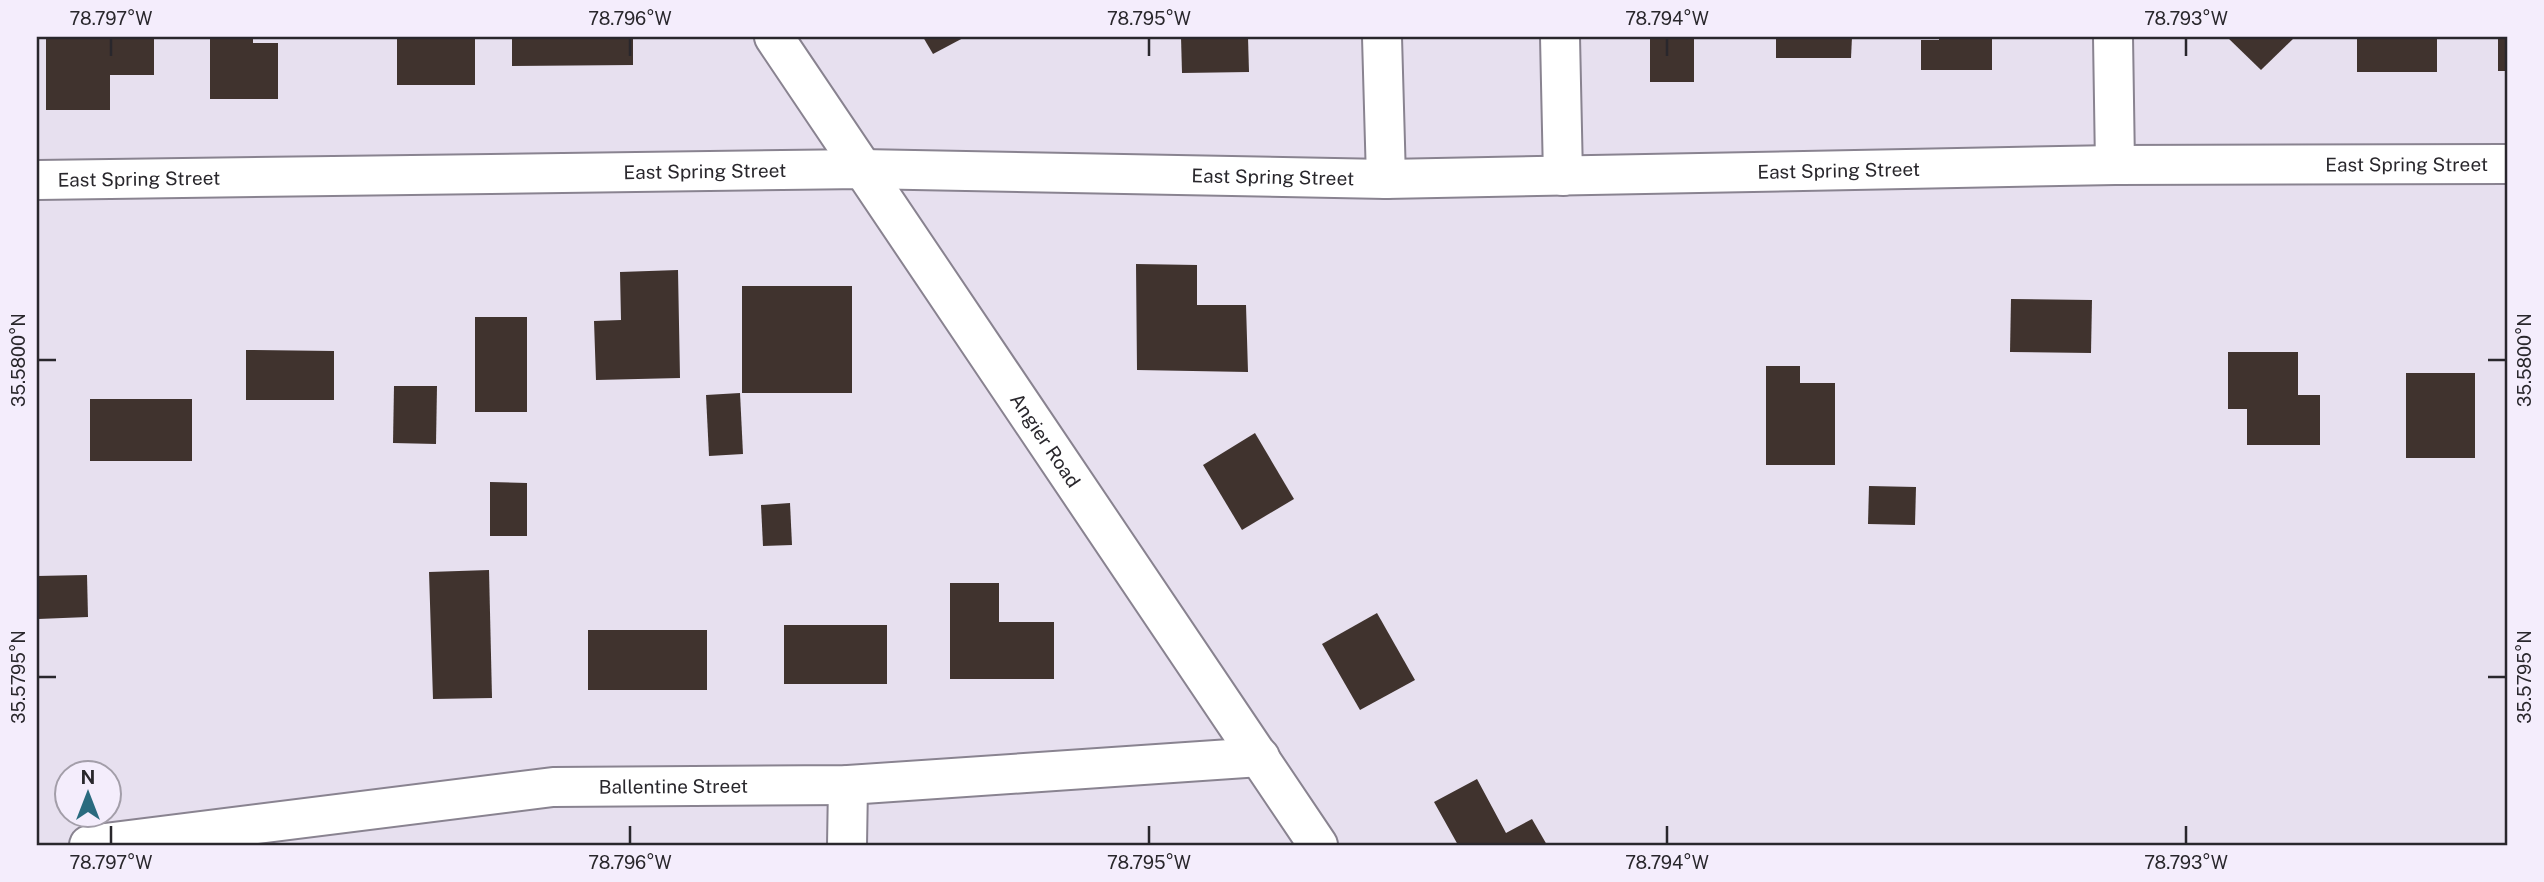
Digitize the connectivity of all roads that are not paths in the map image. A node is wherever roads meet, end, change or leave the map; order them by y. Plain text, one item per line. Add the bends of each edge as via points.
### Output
1 (774, 37) edge
2 (1382, 37) edge
3 (1560, 37) edge
4 (2113, 37) edge
5 (2507, 164) edge
6 (2115, 165) junction
7 (862, 169) junction
8 (1563, 176) junction
9 (1386, 179) junction
10 (37, 180) edge
11 (1260, 757) junction
12 (848, 785) junction
13 (89, 845) edge
14 (847, 845) edge
15 (1318, 845) edge

1 - 7 street, Angier Road
2 - 9 street
3 - 8 street
4 - 6 street
5 - 6 street, East Spring Street
6 - 8 street, East Spring Street
7 - 9 street, East Spring Street
7 - 10 street, East Spring Street
7 - 11 street, Angier Road
8 - 9 street, East Spring Street
11 - 12 street, Ballentine Street
11 - 15 street, Angier Road
12 - 13 street, Ballentine Street via 553,787
12 - 14 street

